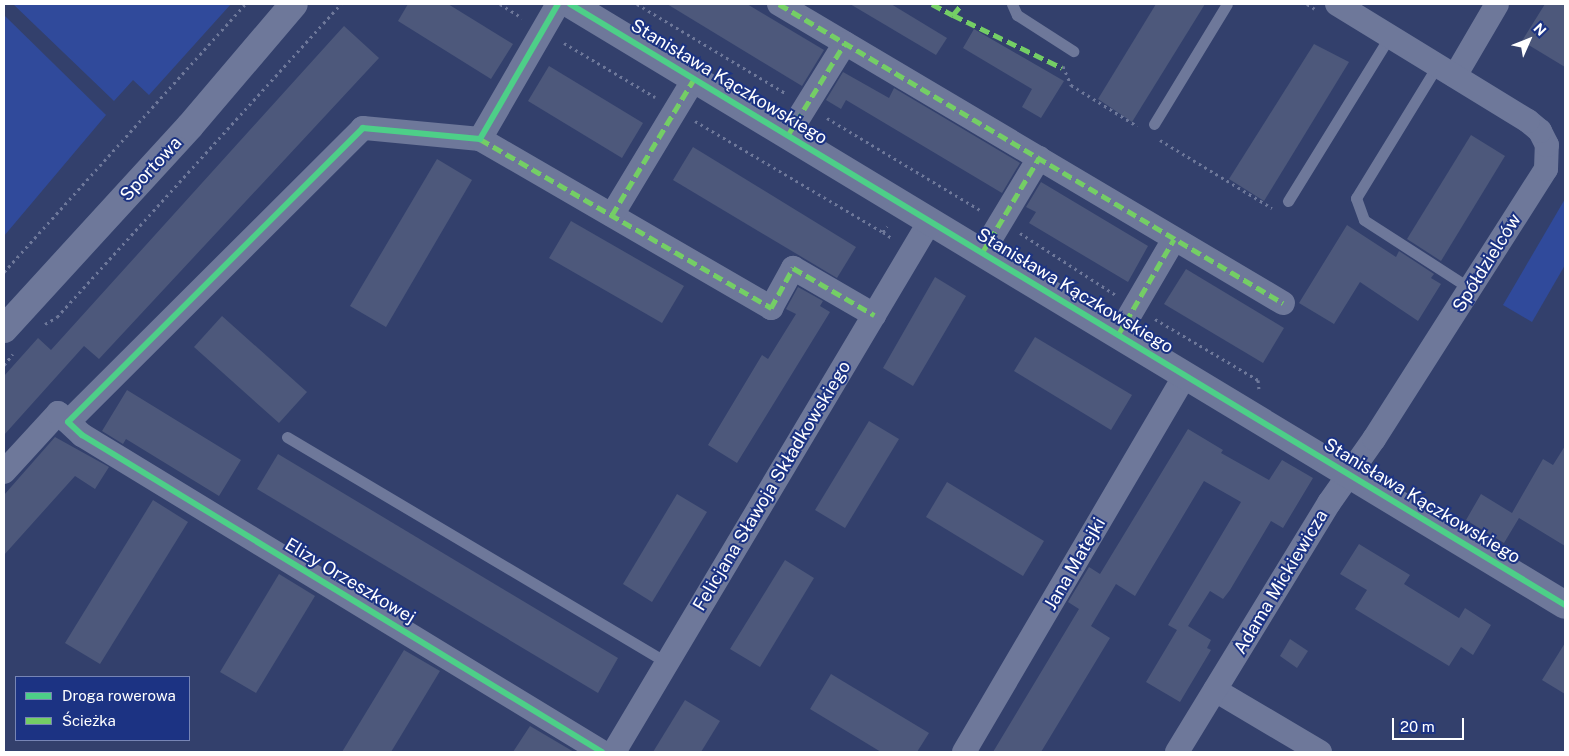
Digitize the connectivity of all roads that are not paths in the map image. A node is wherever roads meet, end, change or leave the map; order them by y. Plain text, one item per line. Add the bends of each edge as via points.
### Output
1 (294, 4) edge
2 (779, 4) edge
3 (1012, 4) edge
4 (1228, 4) edge
5 (1337, 4) edge
6 (1497, 4) edge
7 (573, 5) edge
8 (1390, 36) junction
9 (845, 43) junction
10 (1073, 51) road end
11 (1446, 71) junction
12 (694, 79) junction
13 (1151, 129) road end
14 (788, 135) junction
15 (480, 139) junction
16 (1565, 139) edge
17 (1039, 158) junction
18 (1546, 169) junction
19 (1288, 202) road end
20 (612, 215) junction
21 (930, 221) junction
22 (1174, 239) junction
23 (982, 253) junction
24 (1471, 289) junction
25 (1283, 303) dead end
26 (874, 315) junction
27 (1118, 335) junction
28 (10, 340) edge
29 (1185, 375) junction
30 (75, 429) junction
31 (287, 437) dead end
32 (4, 472) edge
33 (1348, 475) junction
34 (1565, 605) edge
35 (667, 663) junction
36 (1215, 690) junction
37 (602, 752) edge
38 (614, 752) edge
39 (964, 752) edge
40 (1177, 752) edge
41 (1320, 752) edge

1 - 28 street, Sportowa
2 - 9 street
3 - 10 lane via 1017,15
4 - 13 lane
5 - 8 street
6 - 11 street
7 - 12 street, Stanisława Kączkowskiego
7 - 15 street
8 - 11 street
8 - 19 lane
9 - 14 street
9 - 17 street
11 - 18 street via 1540,131 1547,145
11 - 24 lane via 1356,198 1364,220
12 - 14 street, Stanisława Kączkowskiego
12 - 20 street
14 - 21 street, Stanisława Kączkowskiego
15 - 20 street
15 - 30 street via 363,128
16 - 18 street, Spółdzielców
17 - 22 street
17 - 23 street
18 - 24 street, Spółdzielców
20 - 26 street via 771,308 793,268
21 - 23 street, Stanisława Kączkowskiego
21 - 26 street, Felicjana Sławoja Składkowskiego
22 - 25 street
22 - 27 street
23 - 27 street, Stanisława Kączkowskiego
24 - 33 street, Spółdzielców
26 - 35 street, Felicjana Sławoja Składkowskiego
27 - 29 street, Stanisława Kączkowskiego
29 - 33 street, Stanisława Kączkowskiego
29 - 39 street, Jana Matejki
30 - 32 street via 58,413
30 - 37 street, Elizy Orzeszkowej
31 - 35 lane
33 - 34 street, Stanisława Kączkowskiego
33 - 36 street, Adama Mickiewicza
35 - 38 street, Felicjana Sławoja Składkowskiego
36 - 40 street, Adama Mickiewicza
36 - 41 street

